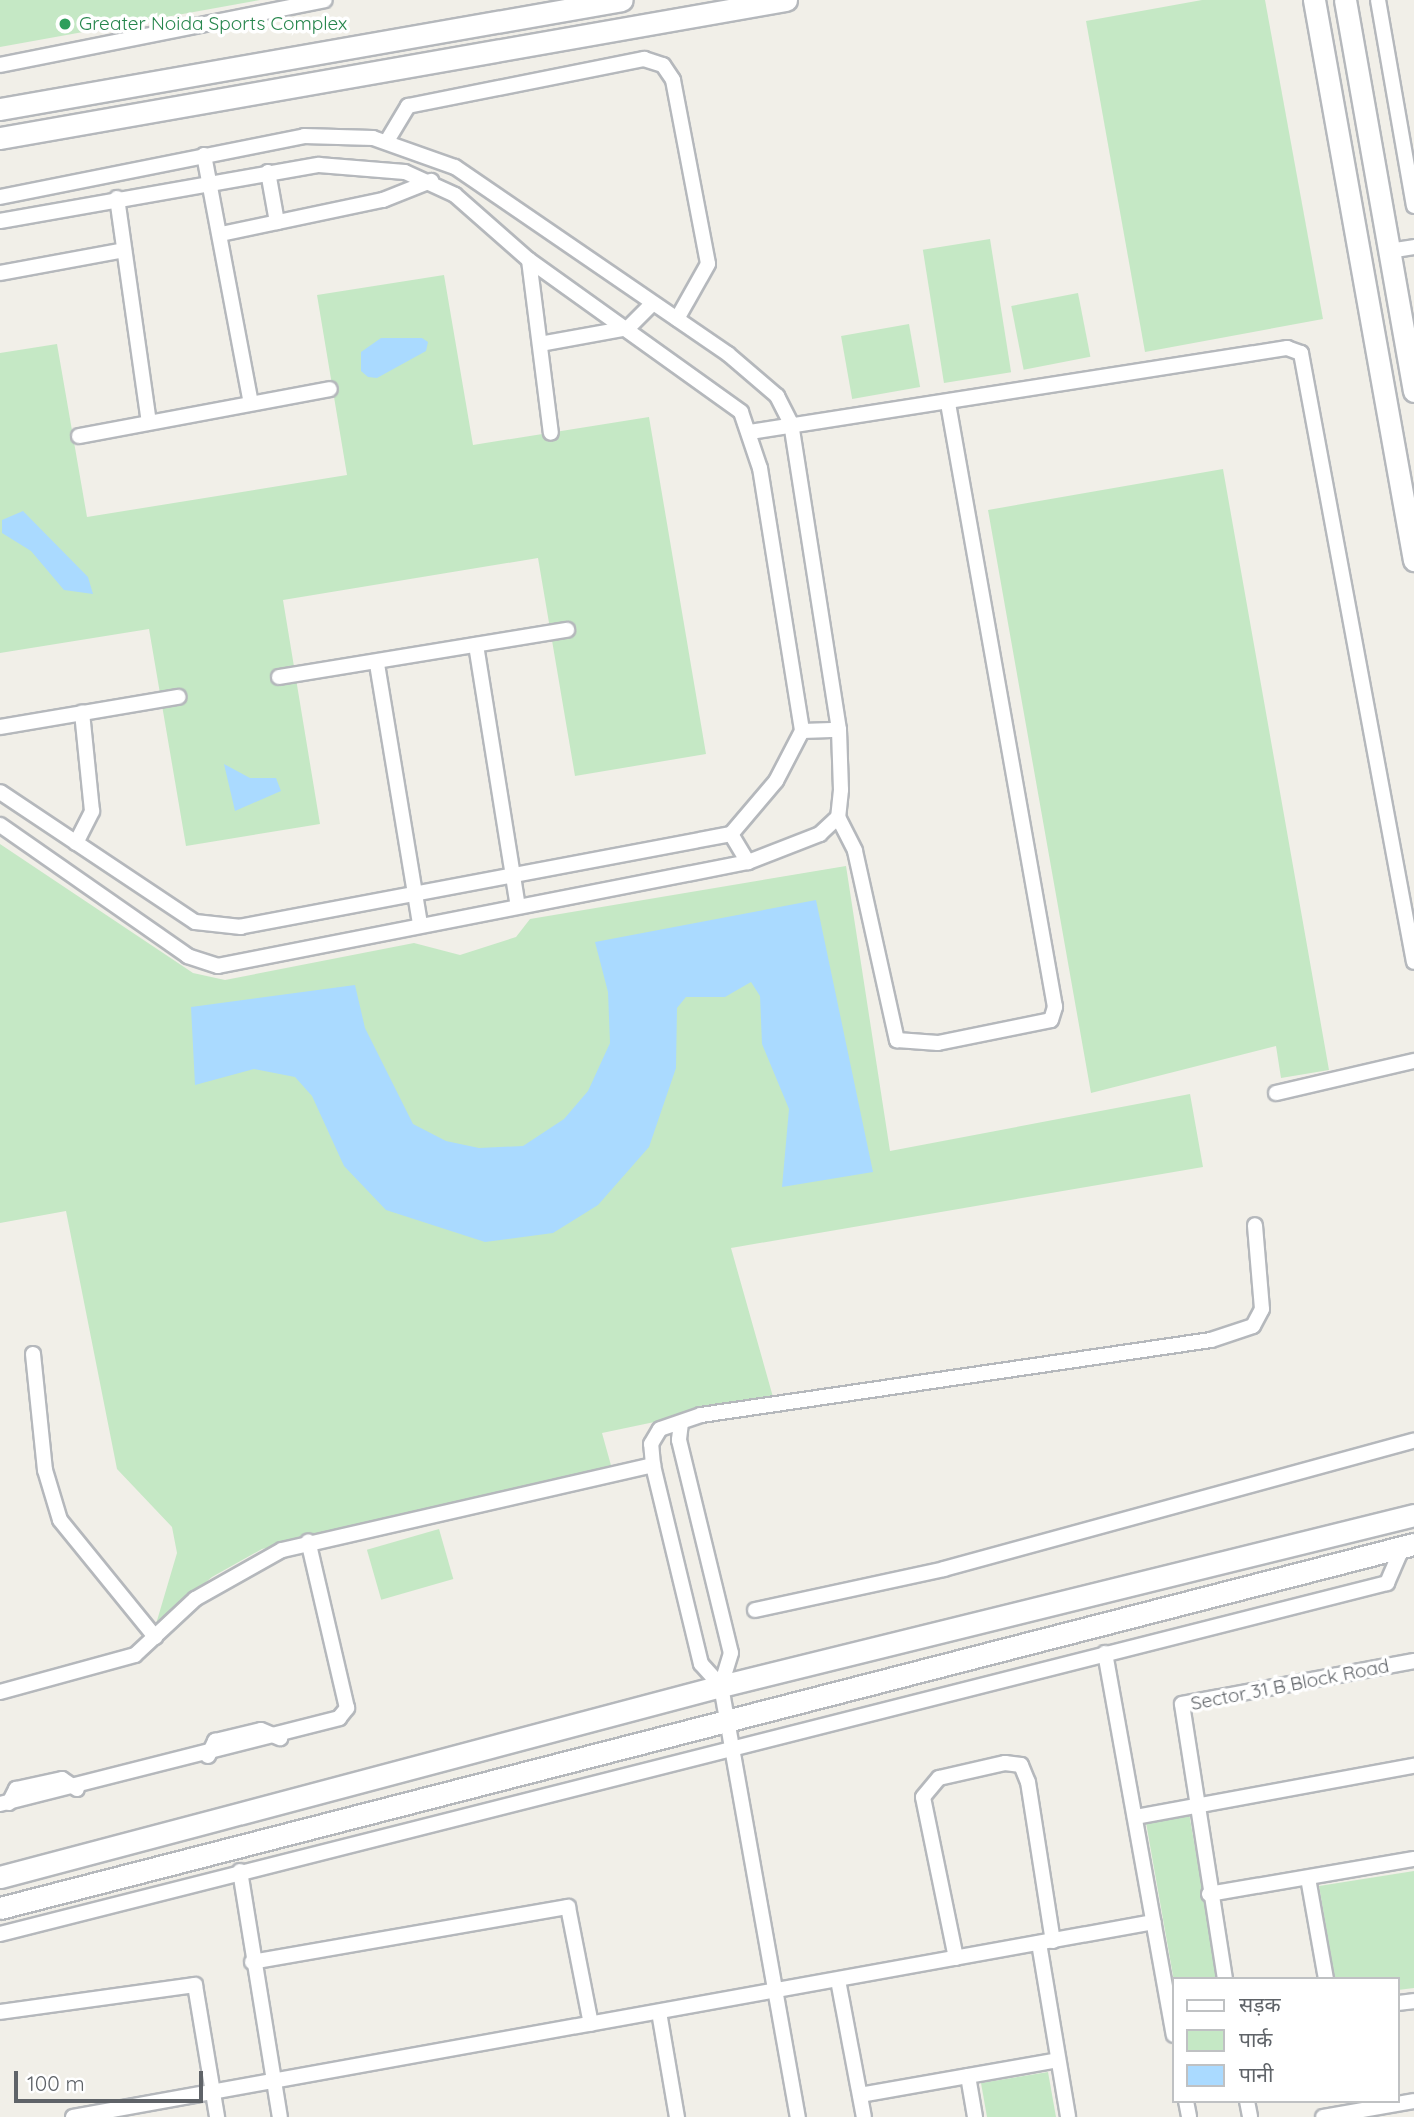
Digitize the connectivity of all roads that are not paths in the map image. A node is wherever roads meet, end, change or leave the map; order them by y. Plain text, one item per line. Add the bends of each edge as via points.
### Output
1 (325, 0) edge
2 (622, 0) edge
3 (786, 0) edge
4 (1314, 0) edge
5 (1345, 0) edge
6 (1378, 0) edge
7 (0, 65) edge
8 (0, 109) edge
9 (0, 138) edge
10 (387, 141) junction
11 (204, 155) junction
12 (268, 172) junction
13 (210, 181) junction
14 (431, 181) junction
15 (0, 198) edge
16 (117, 198) junction
17 (1414, 206) edge
18 (0, 221) edge
19 (277, 222) junction
20 (220, 234) junction
21 (1414, 247) edge
22 (124, 250) junction
23 (1390, 251) junction
24 (530, 260) junction
25 (0, 273) edge
26 (653, 303) junction
27 (677, 319) junction
28 (628, 328) junction
29 (540, 344) junction
30 (330, 389) dead end
31 (1414, 391) edge
32 (251, 403) junction
33 (948, 403) junction
34 (149, 422) junction
35 (791, 423) junction
36 (750, 432) junction
37 (551, 433) dead end
38 (79, 436) dead end
39 (1414, 560) edge
40 (567, 630) dead end
41 (476, 645) junction
42 (377, 664) junction
43 (279, 677) dead end
44 (178, 697) dead end
45 (82, 713) junction
46 (0, 727) edge
47 (839, 730) junction
48 (802, 731) junction
49 (0, 792) edge
50 (838, 817) junction
51 (0, 825) edge
52 (732, 834) junction
53 (76, 843) junction
54 (748, 862) junction
55 (513, 875) junction
56 (414, 892) junction
57 (518, 906) junction
58 (420, 923) junction
59 (1414, 962) edge
60 (1414, 1061) edge
61 (1276, 1093) dead end
62 (1255, 1225) dead end
63 (33, 1354) dead end
64 (681, 1423) junction
65 (1414, 1440) edge
66 (653, 1465) junction
67 (1414, 1515) edge
68 (308, 1541) junction
69 (1409, 1545) edge
70 (755, 1611) dead end
71 (155, 1637) junction
72 (1105, 1653) junction
73 (1414, 1661) edge
74 (722, 1686) junction
75 (0, 1692) edge
76 (727, 1721) junction
77 (732, 1746) junction
78 (1414, 1766) edge
79 (4, 1803) edge
80 (1194, 1804) junction
81 (1135, 1817) junction
82 (1414, 1859) edge
83 (234, 1872) junction
84 (0, 1877) edge
85 (1308, 1878) junction
86 (1209, 1894) junction
87 (0, 1908) edge
88 (1154, 1922) junction
89 (0, 1934) edge
90 (1046, 1942) junction
91 (956, 1958) junction
92 (252, 1962) junction
93 (1225, 1977) edge
94 (1326, 1977) edge
95 (838, 1980) junction
96 (774, 1991) junction
97 (0, 2012) edge
98 (659, 2012) junction
99 (591, 2024) junction
100 (1172, 2024) edge
101 (1059, 2060) junction
102 (968, 2076) junction
103 (273, 2082) junction
104 (213, 2093) junction
105 (860, 2095) junction
106 (1400, 2103) edge
107 (1349, 2110) edge
108 (102, 2115) edge
109 (73, 2117) edge
110 (217, 2117) edge
111 (280, 2117) edge
112 (677, 2117) edge
113 (798, 2117) edge
114 (864, 2117) edge
115 (975, 2117) edge
116 (1068, 2117) edge
117 (1324, 2117) edge

1 - 7 street
2 - 8 street
3 - 9 street
4 - 39 street
5 - 23 street
6 - 17 street
10 - 11 street via 304,136
10 - 26 street via 455,167
10 - 27 street via 408,106 644,59 663,65 673,80 708,264
11 - 13 street
11 - 15 street
12 - 13 street
12 - 14 street via 373,165
12 - 19 street
13 - 16 street
13 - 20 street
14 - 19 street via 393,198
14 - 24 street
16 - 18 street
16 - 22 street
19 - 20 street
20 - 32 street
21 - 23 street
22 - 25 street
22 - 34 street
23 - 31 street
24 - 28 street
24 - 29 street
26 - 27 street
26 - 28 street
27 - 35 street via 776,396
28 - 29 street
28 - 36 street via 727,397
29 - 37 street
30 - 32 street
32 - 34 street
33 - 35 street
33 - 50 street via 1051,980 1051,1020 938,1043 897,1040 855,851
33 - 59 street via 1287,348 1301,353
34 - 38 street
35 - 36 street
35 - 47 street
36 - 48 street
40 - 41 street
41 - 42 street
41 - 55 street
42 - 43 street
42 - 56 street
44 - 45 street
45 - 46 street
45 - 53 street via 92,811
47 - 48 street
47 - 50 street
48 - 52 street via 776,780
49 - 53 street
50 - 54 street via 820,834
51 - 58 street via 203,965
52 - 54 street
52 - 55 street
53 - 56 street via 211,927 240,927
54 - 57 street
55 - 56 street
55 - 57 street
56 - 58 street
57 - 58 street
60 - 61 street
62 - 64 street via 1262,1309 1253,1326 1222,1337
63 - 71 street via 45,1470 60,1520
64 - 66 street via 655,1435
64 - 74 street via 679,1440 731,1653
65 - 70 street via 944,1569
66 - 68 street
66 - 74 street via 702,1664
67 - 74 street
68 - 71 street via 234,1573
68 - 79 street via 347,1708 326,1724 280,1738 261,1730 215,1741 208,1756 77,1790 62,1779 16,1789
69 - 72 street via 1387,1583
69 - 76 street
71 - 75 street via 135,1655
72 - 77 street
72 - 81 street
73 - 80 street, Sector 31 B Block Road via 1182,1704
74 - 76 street
74 - 84 street
76 - 77 street
76 - 87 street
77 - 83 street
77 - 96 street
78 - 80 street
80 - 81 street
80 - 86 street, Sector 31 B Block Road
81 - 88 street
82 - 85 street
83 - 89 street
83 - 92 street
85 - 86 street
85 - 94 street
86 - 93 street, Sector 31 B Block Road
88 - 90 street
88 - 100 street
90 - 91 street
90 - 91 street via 1028,1782 1021,1765 1005,1763 939,1778 923,1797
90 - 101 street
91 - 95 street
92 - 99 street via 568,1907
92 - 103 street
95 - 96 street
95 - 105 street
96 - 98 street
96 - 113 street
97 - 104 street via 195,1985
98 - 99 street
98 - 112 street
99 - 103 street
101 - 102 street
101 - 116 street
102 - 105 street
102 - 115 street
103 - 104 street
103 - 111 street
104 - 108 street
104 - 110 street
105 - 114 street
106 - 107 street
107 - 117 street
108 - 109 street

